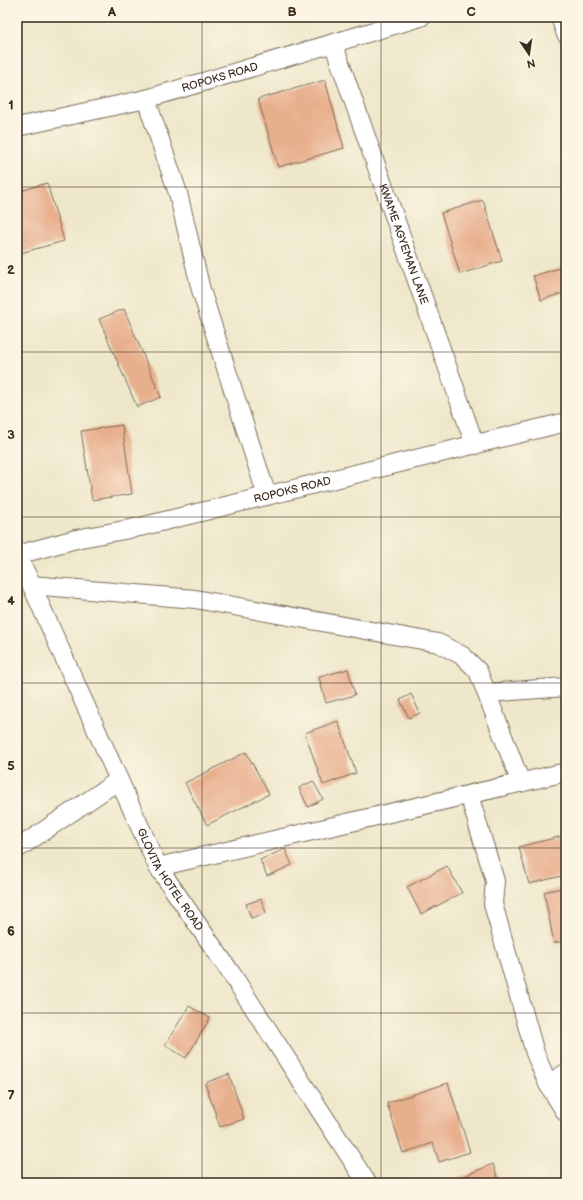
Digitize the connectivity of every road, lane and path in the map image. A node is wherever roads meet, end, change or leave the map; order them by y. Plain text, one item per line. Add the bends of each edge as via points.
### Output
1 (421, 17) edge
2 (560, 17) edge
3 (566, 34) edge
4 (334, 44) junction
5 (146, 99) junction
6 (17, 127) edge
7 (566, 422) edge
8 (474, 445) junction
9 (267, 496) junction
10 (17, 554) edge
11 (31, 585) junction
12 (566, 687) edge
13 (486, 693) junction
14 (566, 772) edge
15 (119, 780) junction
16 (521, 783) junction
17 (469, 795) junction
18 (17, 849) edge
19 (158, 866) junction
20 (566, 1073) edge
21 (548, 1084) junction
22 (566, 1113) edge
23 (367, 1183) edge

1 - 4 street, ROPOKS ROAD
2 - 3 street
4 - 5 street, ROPOKS ROAD
4 - 8 street, KWAME AGYEMAN LANE
5 - 6 street, ROPOKS ROAD
5 - 9 street via 178,193 201,290
7 - 8 street, ROPOKS ROAD
8 - 9 street, ROPOKS ROAD
9 - 10 street, ROPOKS ROAD
10 - 11 street, GLOVITA HOTEL ROAD
11 - 13 street via 195,599 438,643 462,656 478,671
11 - 15 street, GLOVITA HOTEL ROAD
12 - 13 street
13 - 16 street
14 - 16 street
15 - 18 street
15 - 19 street, GLOVITA HOTEL ROAD
16 - 17 street
17 - 19 street
17 - 21 street via 495,881 493,904 534,1054
19 - 23 street, GLOVITA HOTEL ROAD
20 - 21 street
21 - 22 street

